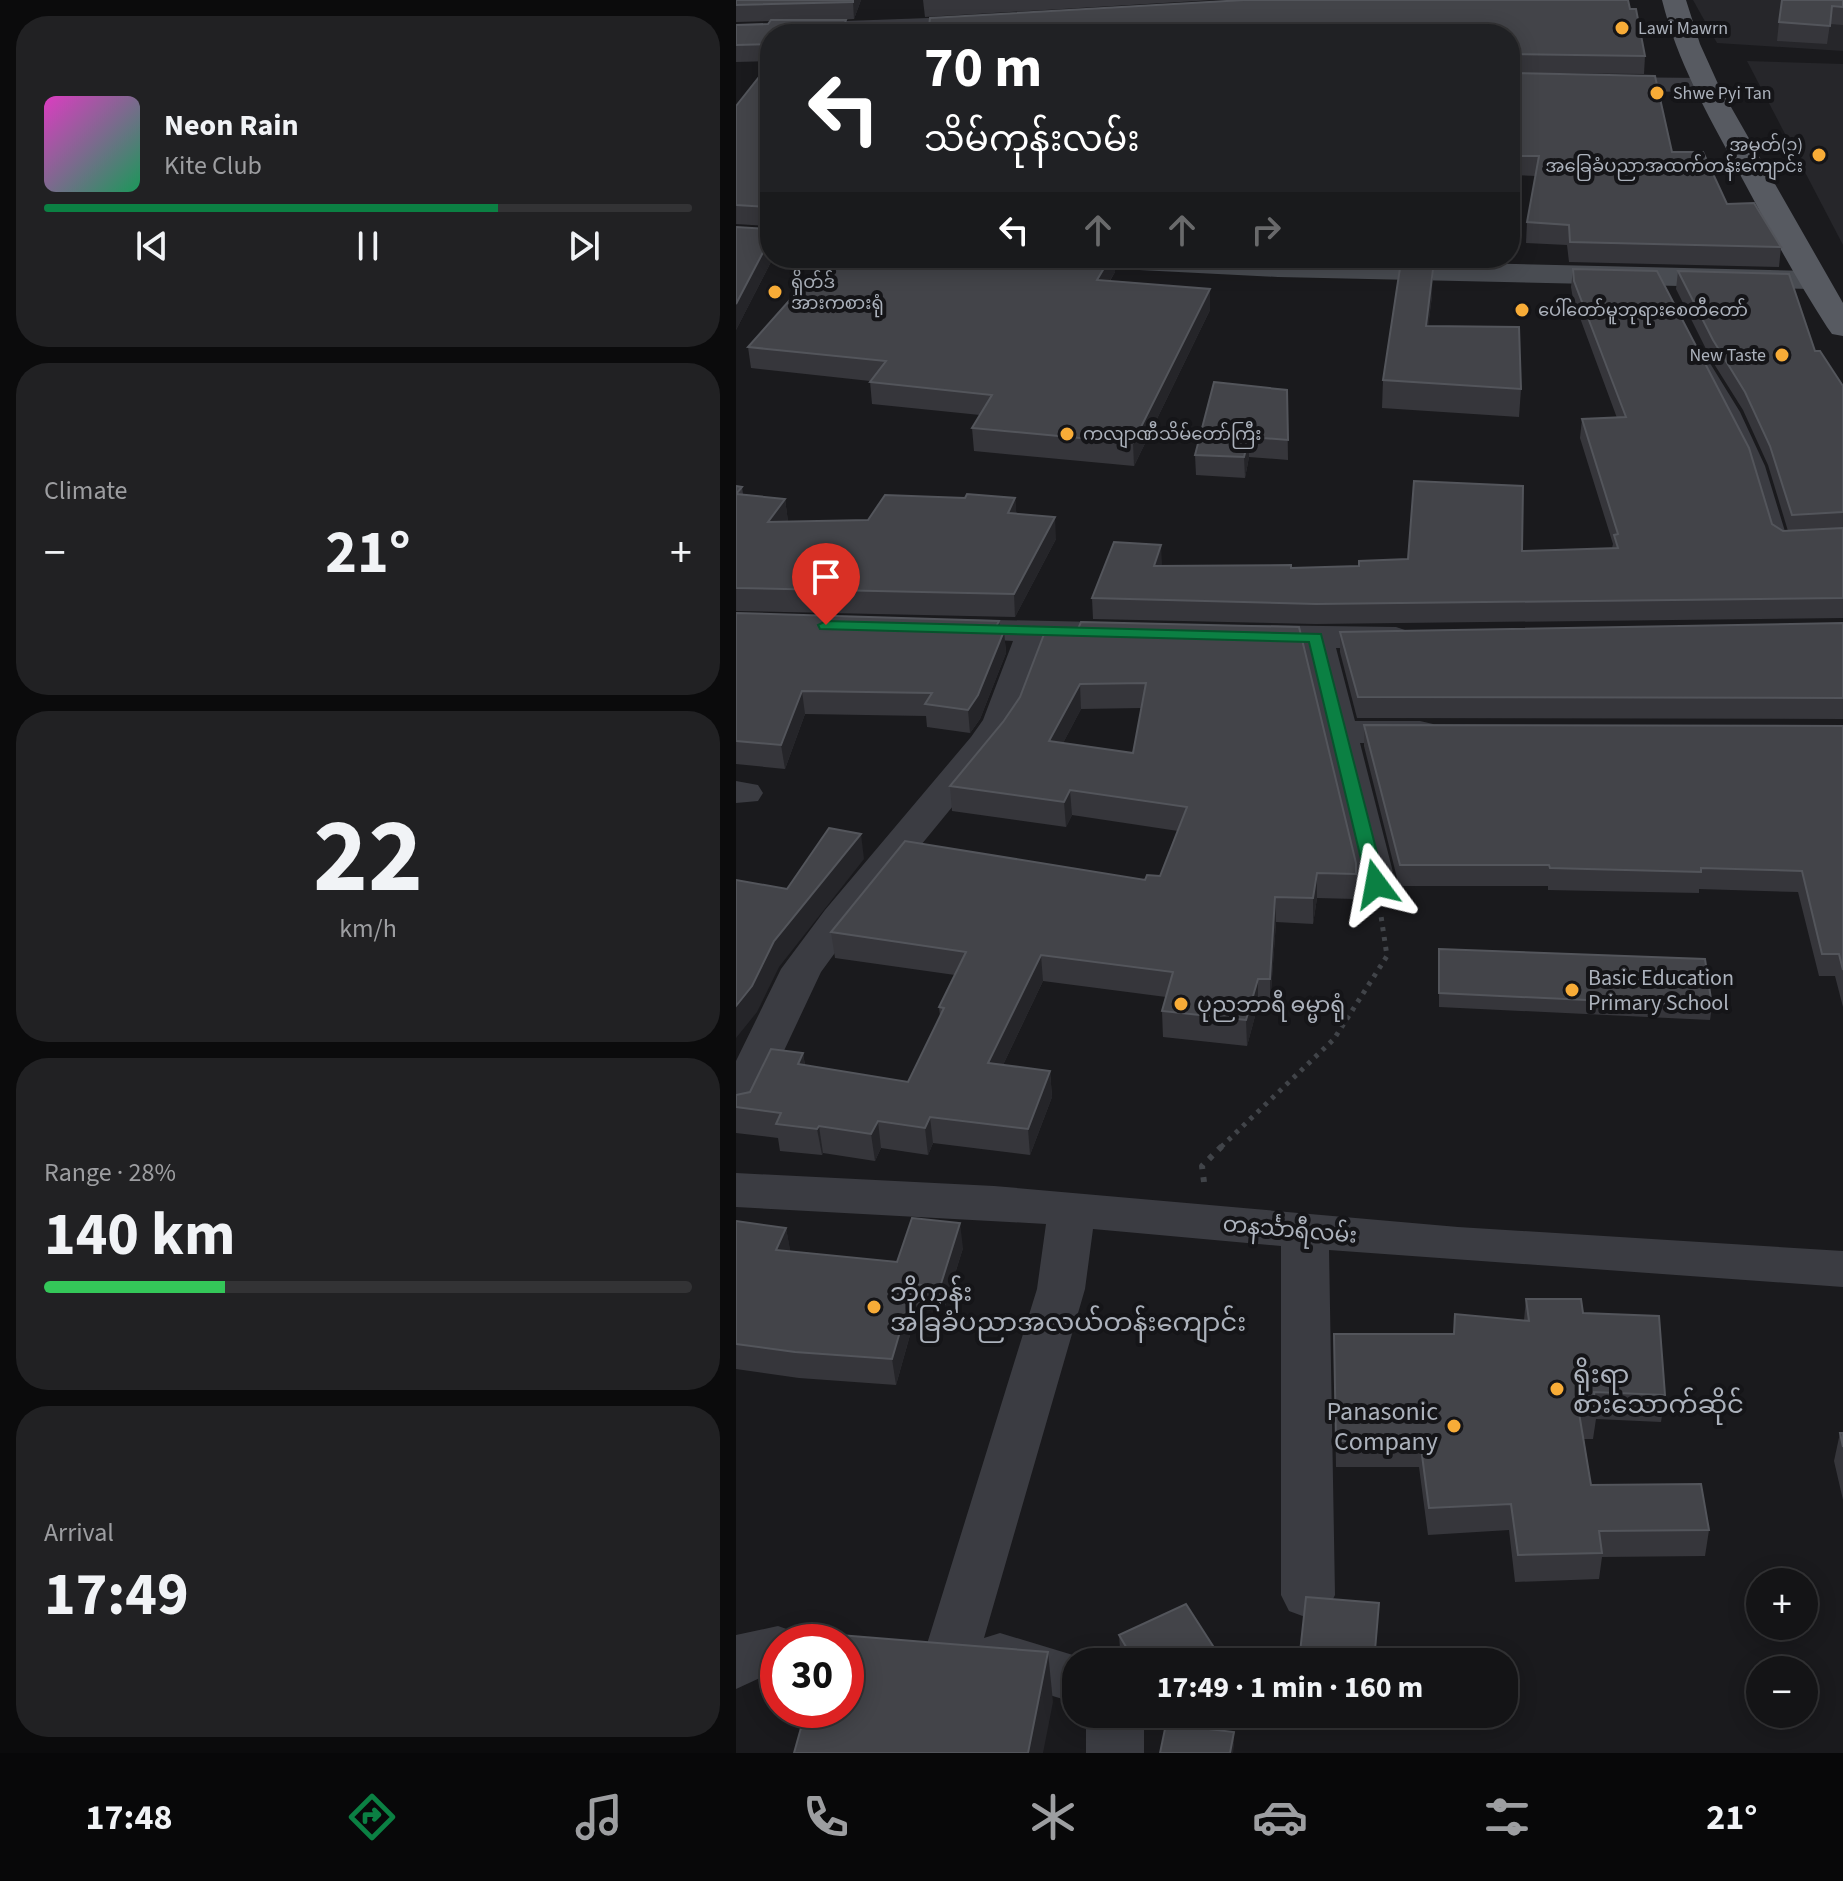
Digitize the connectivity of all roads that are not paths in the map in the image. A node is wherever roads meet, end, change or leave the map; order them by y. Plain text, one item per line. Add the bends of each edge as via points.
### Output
1 (918, 0) edge
2 (1674, 0) edge
3 (1002, 22) edge
4 (911, 24) edge
5 (981, 24) edge
6 (760, 31) edge
7 (736, 32) edge
8 (1520, 83) edge
9 (1705, 85) junction
10 (1520, 261) edge
11 (1278, 268) edge
12 (1807, 272) junction
13 (1843, 327) edge
14 (1694, 346) edge
15 (1843, 540) edge
16 (909, 628) edge
17 (1035, 631) junction
18 (1128, 633) edge
19 (1222, 635) edge
20 (1316, 638) junction
21 (1427, 638) edge
22 (1340, 732) junction
23 (1449, 732) edge
24 (1376, 884) road end
25 (736, 1106) edge
26 (736, 1190) edge
27 (1072, 1210) junction
28 (1305, 1230) junction
29 (1843, 1269) edge
30 (1308, 1595) edge
31 (760, 1653) edge
32 (736, 1665) edge
33 (1062, 1675) edge
34 (1115, 1728) edge
35 (1115, 1753) edge

1 - 4 street
2 - 9 main road via 1682,36
3 - 5 street
6 - 7 street
8 - 9 street
9 - 12 main road
10 - 12 street
11 - 12 street via 1664,284
12 - 13 main road
14 - 15 lane via 1757,466 1780,543
16 - 17 street
17 - 18 street
17 - 25 street via 1001,720 802,969
19 - 20 street
20 - 21 street
20 - 22 street
22 - 23 street
22 - 24 street
26 - 27 street, တနင်္သာရီလမ်း
27 - 28 street, တနင်္သာရီလမ်း
27 - 33 street via 1061,1289 933,1643
28 - 29 street, တနင်္သာရီလမ်း
28 - 30 street
31 - 32 street
34 - 35 street

